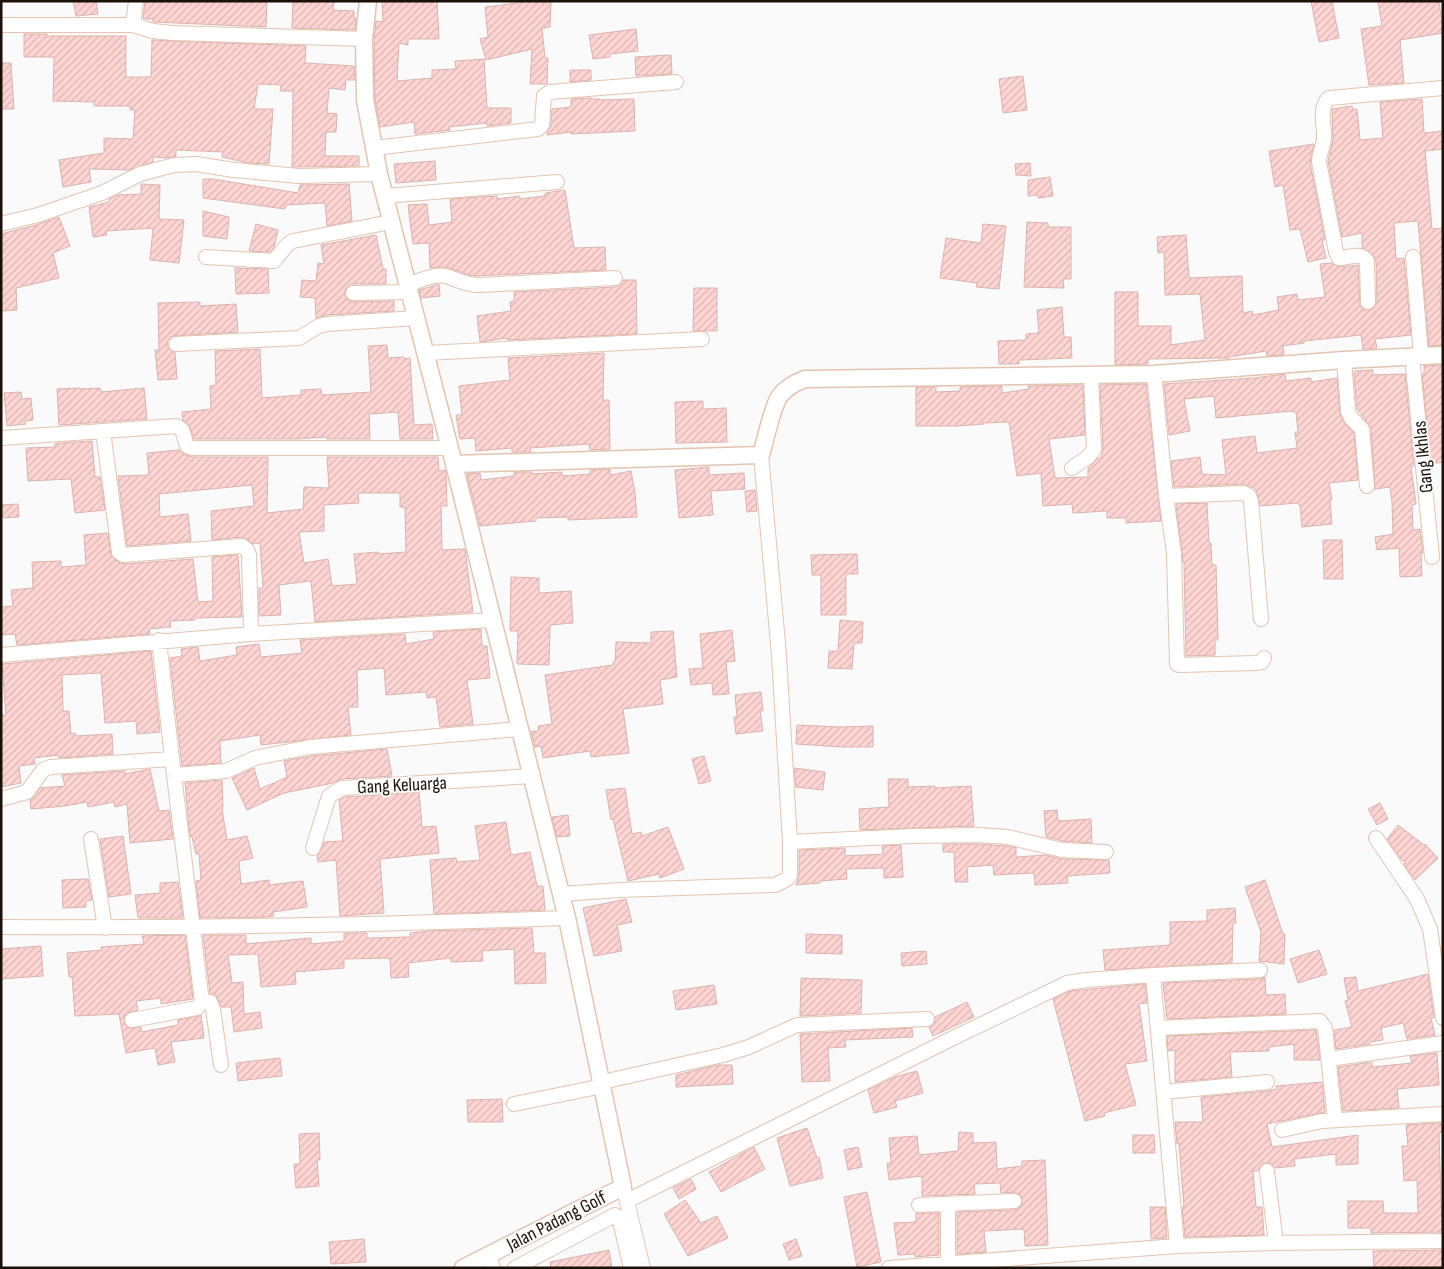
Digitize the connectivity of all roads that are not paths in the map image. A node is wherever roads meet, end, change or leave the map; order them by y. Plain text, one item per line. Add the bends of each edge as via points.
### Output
1 (136, 1) edge
2 (368, 1) edge
3 (1, 25) edge
4 (134, 25) junction
5 (364, 39) junction
6 (676, 82) dead end
7 (1443, 88) edge
8 (374, 148) junction
9 (379, 174) junction
10 (557, 182) dead end
11 (384, 196) junction
12 (391, 222) junction
13 (1, 224) edge
14 (206, 257) dead end
15 (1413, 258) dead end
16 (615, 278) dead end
17 (408, 289) junction
18 (353, 293) dead end
19 (1368, 302) dead end
20 (416, 318) junction
21 (702, 339) dead end
22 (176, 344) dead end
23 (426, 353) junction
24 (1443, 355) edge
25 (1416, 357) junction
26 (1344, 360) junction
27 (1154, 374) junction
28 (1091, 375) junction
29 (103, 431) junction
30 (1, 438) edge
31 (449, 448) junction
32 (761, 456) junction
33 (454, 464) junction
34 (1072, 468) dead end
35 (1367, 486) dead end
36 (1166, 496) junction
37 (1432, 557) dead end
38 (1261, 619) dead end
39 (492, 620) junction
40 (251, 634) junction
41 (159, 640) junction
42 (1, 655) edge
43 (1264, 658) dead end
44 (519, 729) junction
45 (172, 758) junction
46 (174, 775) junction
47 (532, 776) junction
48 (1, 799) edge
49 (1376, 838) dead end
50 (91, 839) dead end
51 (790, 842) junction
52 (312, 848) dead end
53 (1106, 852) dead end
54 (561, 894) junction
55 (567, 918) junction
56 (1, 927) edge
57 (193, 927) junction
58 (104, 928) junction
59 (1260, 970) dead end
60 (1153, 975) junction
61 (202, 1001) junction
62 (1443, 1018) edge
63 (927, 1019) dead end
64 (132, 1020) dead end
65 (1158, 1028) junction
66 (1443, 1043) edge
67 (1329, 1059) junction
68 (221, 1065) dead end
69 (1267, 1082) dead end
70 (603, 1084) junction
71 (1164, 1092) junction
72 (514, 1104) dead end
73 (1443, 1114) edge
74 (1335, 1120) junction
75 (1282, 1130) dead end
76 (1267, 1171) dead end
77 (625, 1194) junction
78 (1014, 1201) dead end
79 (948, 1204) junction
80 (919, 1205) dead end
81 (1443, 1241) edge
82 (1276, 1243) junction
83 (1177, 1246) junction
84 (491, 1261) edge
85 (948, 1262) junction
86 (463, 1268) edge
87 (515, 1268) edge
88 (631, 1268) edge
89 (642, 1268) edge
90 (889, 1268) edge

1 - 4 street
2 - 5 street
3 - 4 street
4 - 5 street via 172,33
5 - 8 street via 365,100
6 - 8 street via 550,92 544,96 542,125 538,129
7 - 19 street via 1329,98 1323,105 1324,140 1319,162 1336,252 1339,258 1364,257 1368,266
8 - 9 street
9 - 11 street
9 - 13 street via 299,176 196,164 174,165 140,174 102,193 38,215
10 - 11 street
11 - 12 street
12 - 14 street via 293,241 270,262
12 - 17 street
15 - 25 street, Gang Ikhlas
16 - 17 street via 479,285 439,276 430,277
17 - 18 street
17 - 20 street
20 - 22 street via 328,324 299,338
20 - 23 street
21 - 23 street
23 - 31 street
24 - 25 street
25 - 26 street
25 - 37 street, Gang Ikhlas
26 - 27 street
26 - 35 street via 1348,411 1362,429
27 - 28 street
27 - 36 street
28 - 32 street via 805,379 794,382 778,398
28 - 34 street via 1094,449
29 - 30 street
29 - 31 street via 177,426 182,430 187,446 193,448
29 - 40 street via 119,552 123,556 242,546 249,555
31 - 33 street
32 - 33 street
32 - 51 street via 779,655
33 - 39 street
36 - 38 street via 1244,493 1249,496
36 - 43 street via 1174,553 1177,664 1257,663
39 - 40 street
39 - 44 street
40 - 41 street
41 - 42 street
41 - 45 street
44 - 46 street via 310,747 255,758 226,771
44 - 47 street
45 - 46 street
45 - 48 street via 50,767 43,770 26,792
46 - 57 street
47 - 52 street, Gang Keluarga via 342,788 329,796
47 - 54 street
49 - 62 street via 1417,899 1430,929
50 - 58 street
51 - 53 street via 978,834 1062,850
51 - 54 street via 790,875 775,885
54 - 55 street
55 - 57 street via 390,925
55 - 70 street
56 - 58 street
57 - 58 street
57 - 61 street
59 - 60 street
60 - 65 street
60 - 77 street via 1067,983
61 - 64 street via 197,1008
61 - 68 street via 210,1002 213,1009
63 - 70 street via 797,1025 723,1055
65 - 67 street via 1320,1021 1325,1028
65 - 71 street
66 - 67 street
67 - 74 street
69 - 71 street
70 - 72 street
70 - 77 street
71 - 83 street
73 - 74 street
74 - 75 street
76 - 82 street
77 - 84 street, Jalan Padang Golf
77 - 89 street
78 - 79 street
79 - 80 street
79 - 85 street
81 - 82 street
82 - 83 street
83 - 85 street
84 - 86 street, Jalan Padang Golf
85 - 90 street
87 - 88 street via 615,1215 619,1216

